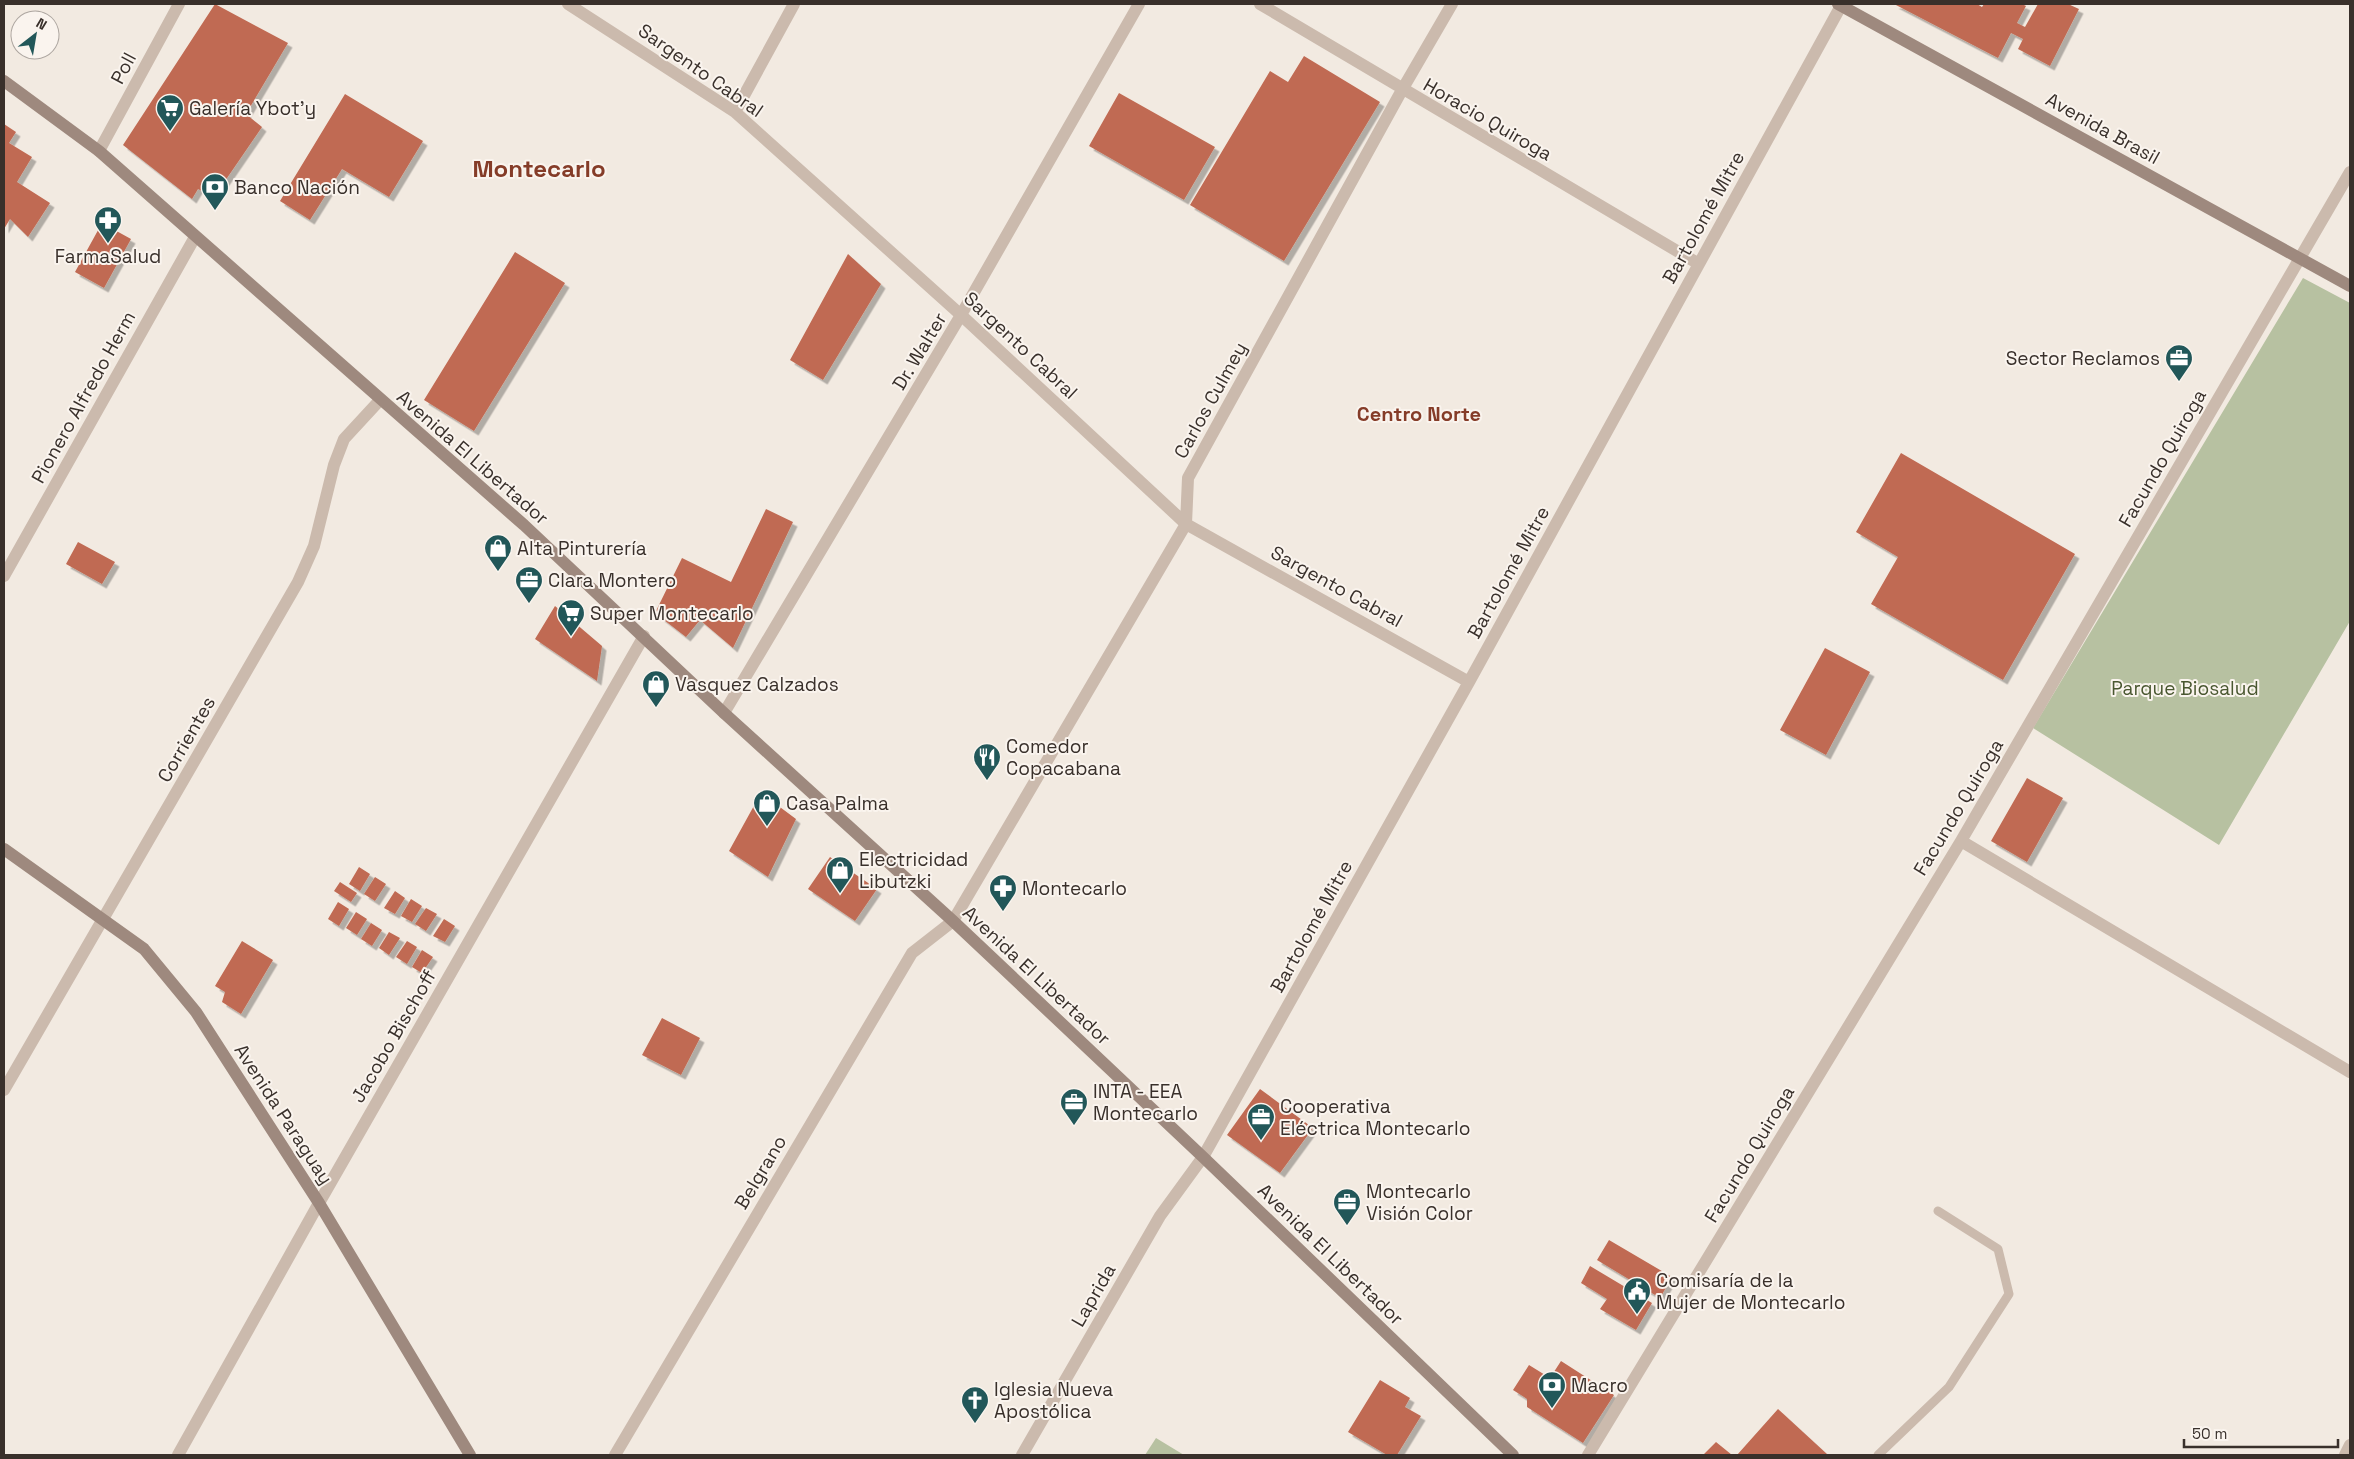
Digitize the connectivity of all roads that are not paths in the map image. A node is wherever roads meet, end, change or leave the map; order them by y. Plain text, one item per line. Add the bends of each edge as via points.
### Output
1 (179, 4) edge
2 (568, 4) edge
3 (794, 4) edge
4 (1139, 4) edge
5 (1260, 4) edge
6 (1452, 4) edge
7 (1840, 4) edge
8 (4, 81) edge
9 (1402, 90) junction
10 (735, 112) junction
11 (99, 151) junction
12 (2350, 172) edge
13 (195, 237) junction
14 (2301, 257) junction
15 (1699, 264) junction
16 (2350, 286) edge
17 (962, 315) junction
18 (380, 400) junction
19 (1186, 524) junction
20 (4, 576) edge
21 (644, 636) junction
22 (1469, 682) junction
23 (724, 713) junction
24 (1961, 841) junction
25 (4, 849) edge
26 (103, 921) junction
27 (953, 921) junction
28 (2350, 1072) edge
29 (4, 1090) edge
30 (1203, 1157) junction
31 (319, 1203) junction
32 (1938, 1211) dead end
33 (2350, 1445) edge
34 (178, 1455) edge
35 (470, 1455) edge
36 (615, 1455) edge
37 (1022, 1455) edge
38 (1513, 1455) edge
39 (1588, 1455) edge
40 (1878, 1455) edge
41 (2344, 1455) edge

1 - 11 street, Poll
2 - 10 street, Sargento Cabral
3 - 10 street
4 - 17 street, Dr. Walter
5 - 9 street, Horacio Quiroga
6 - 9 street, Carlos Culmey
7 - 14 main road, Avenida Brasil
7 - 15 street, Bartolomé Mitre
8 - 11 main road, Avenida El Libertador
9 - 15 street, Horacio Quiroga
9 - 19 street, Carlos Culmey via 1188,478
10 - 17 street, Sargento Cabral
11 - 13 main road, Avenida El Libertador
12 - 14 street, Facundo Quiroga
13 - 18 main road, Avenida El Libertador
13 - 20 street, Pionero Alfredo Herm
14 - 16 main road, Avenida Brasil
14 - 24 street, Facundo Quiroga
15 - 22 street, Bartolomé Mitre
17 - 19 street, Sargento Cabral
17 - 23 street, Dr. Walter
18 - 21 main road, Avenida El Libertador via 524,525
18 - 26 street, Corrientes via 344,438 314,546 298,582
19 - 22 street, Sargento Cabral
19 - 27 street, Carlos Culmey
21 - 23 main road, Avenida El Libertador
21 - 31 street, Jacobo Bischoff
22 - 30 street, Bartolomé Mitre
23 - 27 main road, Avenida El Libertador
24 - 28 street
24 - 39 street, Facundo Quiroga
25 - 26 main road, Avenida Paraguay
26 - 29 street, Corrientes
26 - 31 main road, Avenida Paraguay via 144,949 196,1012
27 - 30 main road, Avenida El Libertador
27 - 36 street, Belgrano via 912,952
30 - 37 street, Laprida via 1160,1216
30 - 38 main road, Avenida El Libertador
31 - 34 street, Jacobo Bischoff
31 - 35 main road, Avenida Paraguay
32 - 40 lane via 1998,1249 2009,1294 1949,1387
33 - 41 street

